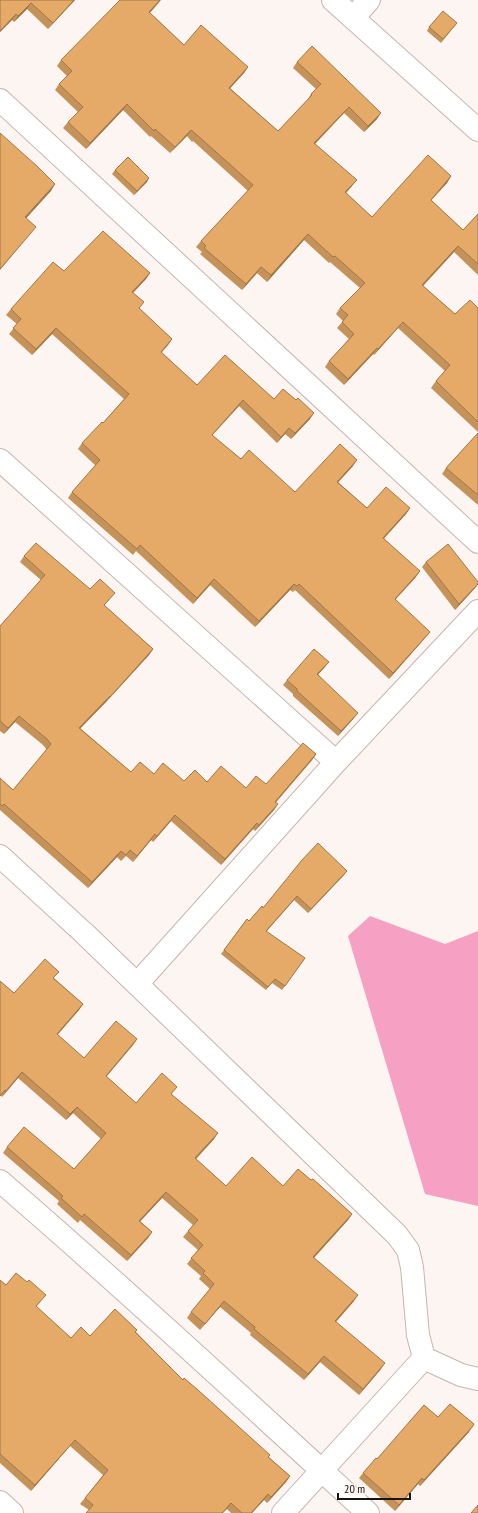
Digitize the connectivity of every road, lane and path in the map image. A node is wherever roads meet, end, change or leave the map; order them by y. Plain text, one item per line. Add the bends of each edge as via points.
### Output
1 (333, 0) edge
2 (368, 0) edge
3 (353, 18) junction
4 (0, 100) edge
5 (478, 130) edge
6 (0, 460) edge
7 (478, 542) edge
8 (478, 611) edge
9 (336, 762) junction
10 (0, 856) edge
11 (137, 984) junction
12 (0, 1181) edge
13 (424, 1358) junction
14 (478, 1379) edge
15 (322, 1471) junction
16 (0, 1502) edge
17 (12, 1513) edge
18 (283, 1513) edge
19 (368, 1513) edge

1 - 3 street
2 - 3 street
3 - 5 street
4 - 7 street
6 - 9 street
8 - 9 street
9 - 11 street
10 - 11 street
11 - 13 street via 397,1235 408,1250 412,1267 418,1335
12 - 15 street
13 - 14 street via 461,1375
13 - 15 street
15 - 18 street
15 - 19 street
16 - 17 street

